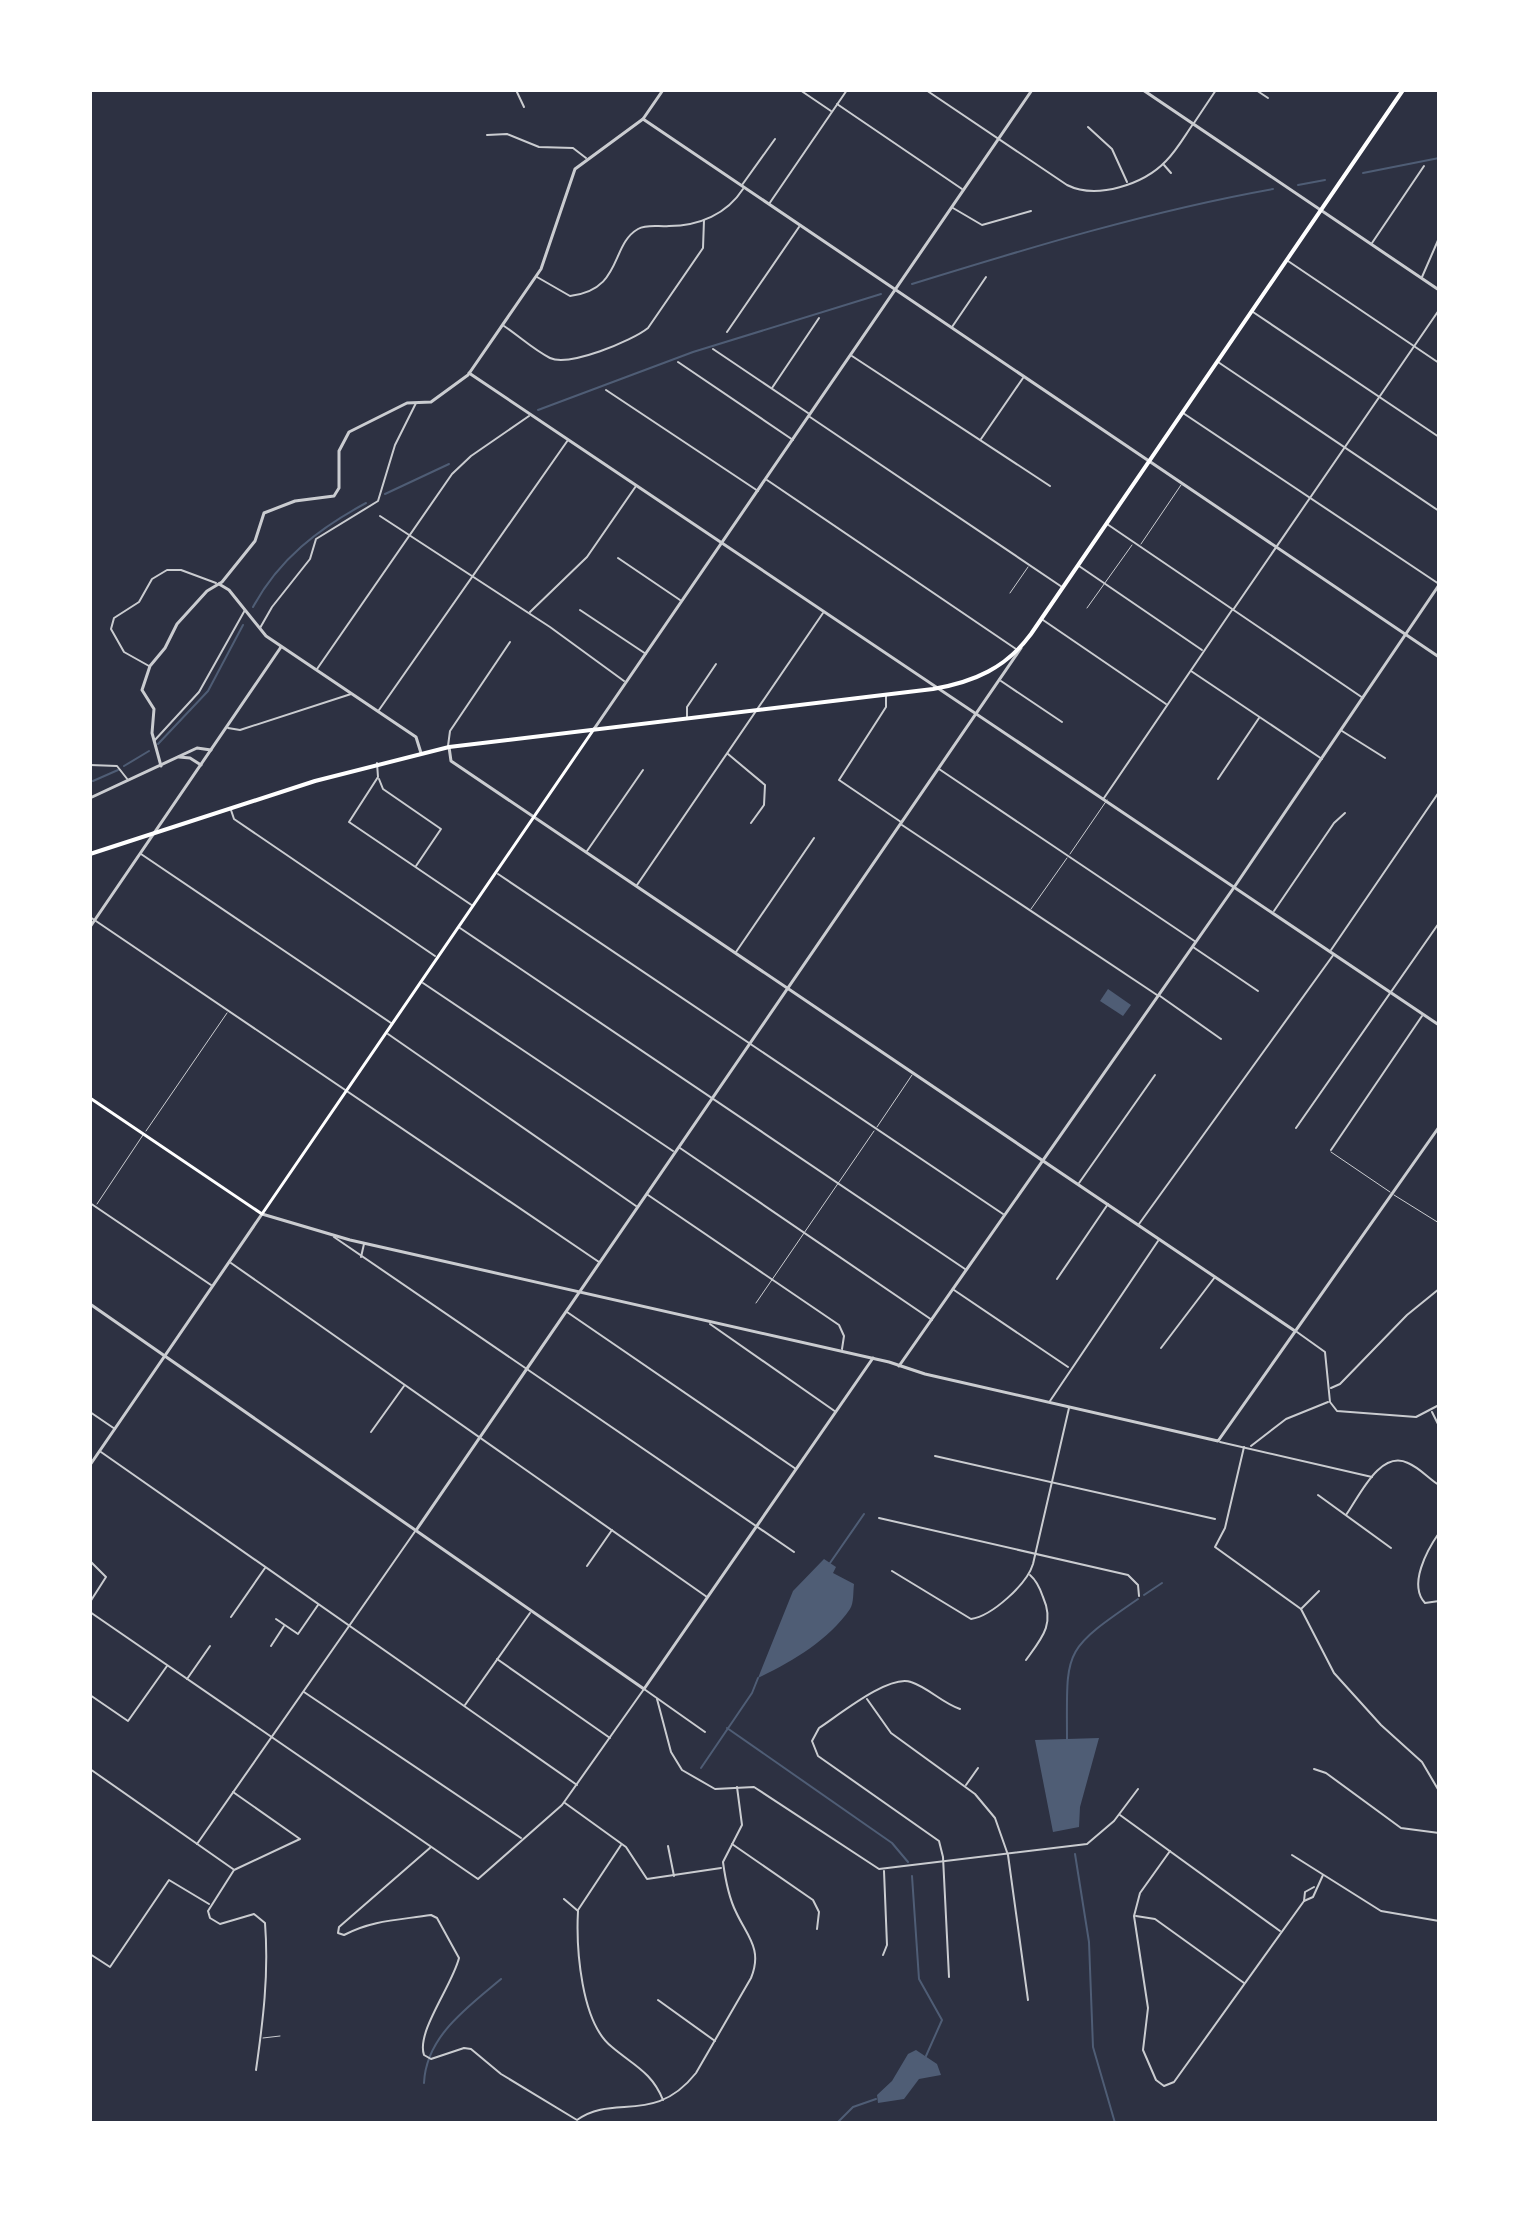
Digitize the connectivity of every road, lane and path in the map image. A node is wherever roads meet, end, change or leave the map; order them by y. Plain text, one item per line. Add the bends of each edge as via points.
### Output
1 (516, 90) edge
2 (663, 90) edge
3 (800, 90) edge
4 (847, 90) edge
5 (926, 90) edge
6 (1032, 90) edge
7 (1143, 90) edge
8 (1216, 90) edge
9 (1256, 90) edge
10 (1403, 90) edge
11 (1268, 98) dead end
12 (837, 104) junction
13 (524, 107) dead end
14 (832, 112) junction
15 (643, 119) junction
16 (1193, 124) junction
17 (1088, 127) dead end
18 (487, 135) dead end
19 (775, 139) dead end
20 (999, 139) junction
21 (587, 159) junction
22 (1163, 164) junction
23 (1424, 166) dead end
24 (1171, 173) dead end
25 (1127, 184) junction
26 (743, 187) junction
27 (964, 190) junction
28 (768, 205) junction
29 (952, 207) junction
30 (1321, 210) junction
31 (1031, 211) dead end
32 (704, 220) junction
33 (799, 226) junction
34 (1439, 238) edge
35 (1371, 244) junction
36 (1287, 260) junction
37 (536, 277) junction
38 (986, 277) dead end
39 (1421, 278) junction
40 (1439, 290) edge
41 (895, 291) junction
42 (1439, 310) edge
43 (1252, 311) junction
44 (819, 318) dead end
45 (503, 325) junction
46 (951, 328) junction
47 (727, 332) dead end
48 (1415, 346) junction
49 (713, 349) dead end
50 (851, 355) junction
51 (678, 362) dead end
52 (1217, 362) junction
53 (1439, 363) edge
54 (469, 373) junction
55 (1024, 377) junction
56 (771, 389) junction
57 (606, 390) dead end
58 (1380, 397) junction
59 (416, 401) junction
60 (1182, 412) junction
61 (531, 415) junction
62 (810, 415) junction
63 (1439, 437) edge
64 (568, 440) junction
65 (793, 440) junction
66 (981, 440) junction
67 (1345, 447) junction
68 (1149, 461) junction
69 (766, 479) junction
70 (1182, 483) junction
71 (637, 485) junction
72 (1050, 486) dead end
73 (758, 491) junction
74 (1310, 498) junction
75 (1439, 511) edge
76 (380, 516) dead end
77 (1106, 524) junction
78 (409, 535) junction
79 (1134, 542) junction
80 (724, 544) junction
81 (1139, 546) junction
82 (1276, 547) junction
83 (618, 558) dead end
84 (1030, 565) junction
85 (1077, 565) junction
86 (470, 576) junction
87 (219, 584) junction
88 (1104, 584) junction
89 (1439, 584) edge
90 (1062, 587) junction
91 (1010, 593) dead end
92 (682, 602) junction
93 (1087, 608) dead end
94 (245, 610) junction
95 (580, 610) dead end
96 (1233, 610) junction
97 (825, 611) junction
98 (529, 613) junction
99 (1041, 619) junction
100 (260, 629) junction
101 (1405, 635) junction
102 (510, 642) dead end
103 (281, 647) junction
104 (1019, 649) junction
105 (1203, 651) junction
106 (646, 654) junction
107 (1439, 657) edge
108 (716, 664) dead end
109 (150, 666) junction
110 (317, 670) junction
111 (1190, 670) junction
112 (1001, 681) junction
113 (627, 682) junction
114 (940, 688) junction
115 (351, 693) junction
116 (887, 695) junction
117 (1363, 698) junction
118 (1167, 704) junction
119 (758, 709) junction
120 (378, 711) junction
121 (977, 713) junction
122 (687, 717) junction
123 (1260, 717) junction
124 (1062, 722) dead end
125 (227, 727) junction
126 (594, 729) junction
127 (1341, 730) junction
128 (153, 742) junction
129 (449, 747) junction
130 (211, 750) junction
131 (421, 753) junction
132 (727, 753) junction
133 (179, 757) junction
134 (1385, 758) dead end
135 (1322, 759) junction
136 (377, 763) junction
137 (90, 765) edge
138 (201, 765) junction
139 (161, 766) junction
140 (938, 769) junction
141 (643, 770) dead end
142 (378, 777) junction
143 (1218, 779) dead end
144 (129, 781) junction
145 (1439, 792) edge
146 (90, 798) edge
147 (1106, 799) junction
148 (230, 809) junction
149 (1345, 813) dead end
150 (535, 817) junction
151 (751, 823) dead end
152 (901, 823) junction
153 (153, 834) junction
154 (814, 838) dead end
155 (586, 852) junction
156 (90, 854) edge
157 (140, 854) junction
158 (1068, 856) junction
159 (415, 867) junction
160 (497, 873) junction
161 (636, 886) junction
162 (1235, 886) junction
163 (474, 906) junction
164 (1030, 911) junction
165 (1273, 912) junction
166 (92, 919) edge
167 (1439, 923) edge
168 (90, 927) edge
169 (460, 927) junction
170 (1196, 942) junction
171 (1192, 947) junction
172 (1332, 952) junction
173 (735, 953) junction
174 (438, 958) junction
175 (422, 982) junction
176 (788, 988) junction
177 (1258, 991) dead end
178 (1392, 993) junction
179 (1158, 996) junction
180 (228, 1011) junction
181 (1423, 1014) junction
182 (393, 1025) junction
183 (1439, 1025) edge
184 (387, 1033) junction
185 (1221, 1039) dead end
186 (750, 1044) junction
187 (914, 1073) junction
188 (1155, 1075) dead end
189 (347, 1091) junction
190 (90, 1098) edge
191 (712, 1098) junction
192 (1439, 1127) edge
193 (1296, 1128) dead end
194 (876, 1129) junction
195 (144, 1134) junction
196 (679, 1147) junction
197 (1331, 1150) joint
198 (675, 1152) junction
199 (1042, 1159) junction
200 (838, 1183) junction
201 (1078, 1184) junction
202 (647, 1194) junction
203 (1392, 1194) junction
204 (90, 1203) edge
205 (1108, 1204) junction
206 (95, 1206) junction
207 (638, 1207) junction
208 (90, 1213) edge
209 (262, 1214) junction
210 (1004, 1215) junction
211 (1439, 1223) edge
212 (1139, 1225) junction
213 (804, 1233) junction
214 (330, 1234) junction
215 (1160, 1239) junction
216 (365, 1243) junction
217 (361, 1257) junction
218 (230, 1262) junction
219 (600, 1262) junction
220 (966, 1270) junction
221 (1215, 1276) junction
222 (1057, 1279) dead end
223 (772, 1280) junction
224 (213, 1287) junction
225 (953, 1289) junction
226 (1439, 1289) edge
227 (580, 1291) junction
228 (756, 1303) dead end
229 (90, 1304) edge
230 (566, 1312) junction
231 (706, 1320) junction
232 (932, 1320) junction
233 (1296, 1331) junction
234 (1161, 1348) dead end
235 (842, 1351) junction
236 (166, 1355) junction
237 (873, 1358) junction
238 (899, 1366) junction
239 (527, 1369) junction
240 (1070, 1369) junction
241 (404, 1385) junction
242 (1330, 1388) junction
243 (1049, 1402) junction
244 (1330, 1402) junction
245 (1439, 1405) edge
246 (1069, 1407) junction
247 (1432, 1411) junction
248 (90, 1412) edge
249 (836, 1412) junction
250 (1439, 1426) edge
251 (115, 1429) junction
252 (371, 1432) dead end
253 (480, 1437) junction
254 (1218, 1441) junction
255 (1250, 1446) junction
256 (1244, 1447) junction
257 (100, 1451) junction
258 (935, 1456) dead end
259 (90, 1465) edge
260 (797, 1469) junction
261 (1372, 1477) junction
262 (1052, 1482) junction
263 (1439, 1485) edge
264 (1318, 1495) dead end
265 (1346, 1515) junction
266 (879, 1518) dead end
267 (1215, 1519) dead end
268 (757, 1527) junction
269 (417, 1529) junction
270 (612, 1530) junction
271 (1439, 1533) edge
272 (1391, 1548) dead end
273 (794, 1552) dead end
274 (1035, 1553) junction
275 (90, 1561) edge
276 (587, 1566) dead end
277 (266, 1567) junction
278 (892, 1571) dead end
279 (1029, 1575) junction
280 (1319, 1591) dead end
281 (1139, 1596) dead end
282 (708, 1597) junction
283 (1439, 1601) edge
284 (90, 1602) edge
285 (319, 1604) junction
286 (1301, 1609) junction
287 (532, 1610) junction
288 (90, 1612) edge
289 (231, 1617) dead end
290 (276, 1619) dead end
291 (285, 1625) junction
292 (350, 1625) junction
293 (210, 1646) dead end
294 (271, 1646) dead end
295 (497, 1659) junction
296 (1026, 1660) dead end
297 (167, 1666) junction
298 (187, 1680) junction
299 (644, 1689) junction
300 (303, 1691) junction
301 (90, 1695) edge
302 (657, 1698) junction
303 (866, 1698) junction
304 (464, 1706) junction
305 (960, 1709) dead end
306 (705, 1732) dead end
307 (610, 1738) junction
308 (270, 1739) junction
309 (978, 1768) dead end
310 (90, 1769) edge
311 (1314, 1769) dead end
312 (577, 1785) junction
313 (966, 1786) junction
314 (737, 1787) junction
315 (1138, 1789) dead end
316 (1439, 1791) edge
317 (233, 1792) junction
318 (564, 1803) junction
319 (1119, 1815) junction
320 (1439, 1833) edge
321 (523, 1839) junction
322 (197, 1844) junction
323 (622, 1844) junction
324 (732, 1844) junction
325 (668, 1846) dead end
326 (431, 1847) junction
327 (1170, 1851) junction
328 (1008, 1855) junction
329 (1292, 1855) dead end
330 (943, 1864) junction
331 (723, 1867) junction
332 (234, 1870) junction
333 (883, 1870) junction
334 (1323, 1875) junction
335 (674, 1877) junction
336 (1315, 1886) junction
337 (564, 1899) dead end
338 (1304, 1901) junction
339 (210, 1905) junction
340 (578, 1911) junction
341 (1134, 1916) junction
342 (1439, 1921) edge
343 (817, 1929) dead end
344 (1282, 1933) junction
345 (90, 1954) edge
346 (883, 1955) dead end
347 (949, 1977) dead end
348 (1246, 1984) junction
349 (658, 2000) dead end
350 (1028, 2000) dead end
351 (280, 2036) dead end
352 (261, 2038) junction
353 (715, 2041) junction
354 (256, 2070) dead end
355 (664, 2100) junction
356 (578, 2122) edge

1 - 13 street
2 - 15 street
3 - 14 street
4 - 12 street
5 - 20 street
6 - 20 street
7 - 16 street
8 - 16 street
9 - 11 street
10 - 30 main road
12 - 14 street
12 - 27 street
14 - 28 street
15 - 21 street
15 - 26 street
16 - 22 street
16 - 30 street
17 - 25 street via 1112,149
18 - 21 street via 507,134 539,147 573,148
19 - 26 street
20 - 25 street via 1072,188 1091,192
20 - 27 street
21 - 37 street via 571,178
22 - 24 street
22 - 25 street
23 - 35 street
26 - 28 street
26 - 32 street via 727,209
27 - 29 street
28 - 33 street
29 - 31 street via 982,225
29 - 41 street
30 - 35 street
30 - 36 main road
32 - 37 street via 638,229 603,283 576,295 560,293
32 - 45 street via 703,248 648,328 636,336 563,361
33 - 41 street
33 - 47 street
34 - 39 street
35 - 39 street
36 - 43 main road
36 - 48 street
37 - 45 street
38 - 46 street
39 - 40 street
41 - 46 street
41 - 50 street
42 - 48 street
43 - 52 main road
43 - 58 street
44 - 56 street
45 - 54 street
46 - 55 street
48 - 53 street
48 - 58 street
49 - 56 street
50 - 62 street
50 - 66 street
51 - 65 street
52 - 60 main road
52 - 67 street
54 - 59 street via 433,401
54 - 61 street
55 - 66 street
55 - 68 street
56 - 62 street
57 - 73 street
58 - 63 street
58 - 67 street
59 - 87 street via 352,429 339,451 339,488 334,496 268,510 259,520 255,541
59 - 100 street via 395,445 378,501 316,539 310,559
60 - 68 main road
60 - 74 street
61 - 64 street
61 - 78 street via 463,462
62 - 65 street
62 - 84 street
64 - 71 street
64 - 86 street
65 - 69 street
66 - 72 street
67 - 74 street
67 - 75 street
68 - 70 street
68 - 77 main road
69 - 73 street
69 - 104 street
70 - 81 lane
70 - 82 street
71 - 80 street
71 - 98 street via 587,557
73 - 80 street
74 - 82 street
74 - 89 street
76 - 78 street
77 - 79 street
77 - 85 main road
78 - 86 street
78 - 110 street
79 - 81 street
79 - 88 lane
80 - 92 street
80 - 97 street
81 - 96 street
82 - 96 street
82 - 101 street
83 - 92 street
84 - 90 street
84 - 91 lane
85 - 88 street
85 - 90 main road
86 - 98 street
86 - 120 street
87 - 94 street
87 - 109 street via 179,621
87 - 109 street via 167,570 152,579 139,602 114,618 111,630 121,648
88 - 93 lane
88 - 105 street
89 - 101 street
90 - 99 main road
92 - 106 street
94 - 100 street
94 - 128 street via 199,692
95 - 106 street
96 - 105 street
96 - 117 street
97 - 114 street
97 - 119 street
98 - 113 street
99 - 104 main road
99 - 118 street
100 - 103 street
101 - 107 street
101 - 117 street
102 - 129 street via 450,731
103 - 110 street
103 - 125 street
104 - 112 street
104 - 114 main road via 988,674
105 - 111 street
106 - 113 street
108 - 122 street via 687,707
109 - 128 street via 142,691 154,709
110 - 115 street
111 - 118 street
111 - 123 street
112 - 121 street
112 - 124 street
113 - 126 street
114 - 116 main road
114 - 121 street
115 - 120 street
115 - 125 street via 240,730
116 - 119 main road
116 - 152 street via 886,707 839,780
117 - 127 street
118 - 147 street
119 - 122 main road
119 - 132 street
120 - 131 street via 416,737
121 - 140 street
121 - 147 street
122 - 126 main road
123 - 135 street
123 - 143 street
125 - 130 street
126 - 129 main road
126 - 150 main road
127 - 134 street
127 - 135 street
128 - 139 street
129 - 131 main road
129 - 150 street via 451,761
130 - 133 street via 197,748
130 - 138 street
131 - 136 main road
132 - 151 street via 765,785 764,805
132 - 161 street
133 - 138 street
133 - 139 street
135 - 162 street
136 - 142 street
136 - 148 main road
137 - 144 street via 117,766
138 - 153 street
139 - 144 street
140 - 152 street
140 - 158 street
141 - 155 street
142 - 159 street via 383,789 441,829
142 - 159 street via 349,822
144 - 146 street
145 - 172 street
147 - 158 lane
147 - 162 street
148 - 153 main road
148 - 174 street via 234,819
149 - 165 street
150 - 155 street
150 - 160 main road
152 - 164 street
152 - 176 street
153 - 156 main road
153 - 157 street
154 - 173 street
155 - 161 street
157 - 166 street
157 - 182 street
158 - 164 lane
158 - 170 street
159 - 163 street
160 - 163 main road
160 - 186 street
161 - 173 street
162 - 165 street
162 - 170 street
163 - 169 main road
164 - 179 street
165 - 172 street
166 - 168 street
166 - 180 street
167 - 178 street
169 - 174 main road
169 - 191 street
170 - 171 street
171 - 177 street
171 - 179 street
172 - 178 street
172 - 212 street
173 - 176 street
174 - 175 main road
175 - 182 main road
175 - 198 street
176 - 186 street
176 - 187 street
178 - 181 street
178 - 193 street
179 - 185 street
179 - 199 street
180 - 189 street
180 - 195 lane
181 - 183 street
181 - 197 street
182 - 184 main road
184 - 189 main road
184 - 207 street
186 - 191 street
186 - 194 street
187 - 194 lane
187 - 199 street
188 - 201 street
189 - 209 main road
189 - 219 street
190 - 195 main road
191 - 196 street
191 - 200 street
192 - 203 street
194 - 200 lane
194 - 210 street
195 - 206 lane
195 - 209 main road
196 - 198 street
196 - 213 street
197 - 203 lane
198 - 202 street
199 - 201 street
199 - 210 street
200 - 213 lane
200 - 220 street
201 - 205 street
202 - 207 street
202 - 223 street
203 - 211 lane
203 - 233 street
204 - 206 street
205 - 212 street
205 - 222 street
206 - 208 lane
206 - 224 street
207 - 219 street
209 - 214 street
209 - 218 street
210 - 220 street
212 - 215 street
213 - 223 lane
213 - 232 street
214 - 216 street
214 - 217 street
215 - 221 street
215 - 240 street
216 - 217 street
216 - 227 street
217 - 239 street
218 - 224 street
218 - 241 street
219 - 227 street
220 - 225 street
221 - 233 street
221 - 234 street
223 - 228 lane
223 - 235 street via 841,1328
224 - 236 street
225 - 232 street
225 - 240 street
226 - 242 street
227 - 230 street
227 - 231 street
229 - 236 street
230 - 239 street
230 - 260 street
231 - 235 street
231 - 249 street
232 - 238 street
233 - 242 street via 1325,1352
233 - 254 street
235 - 237 street
236 - 251 street
236 - 269 street
237 - 238 street
237 - 249 street
238 - 243 street
239 - 253 street
239 - 268 street
240 - 243 street
241 - 252 street
241 - 253 street
242 - 244 street
243 - 246 street
244 - 247 street via 1340,1412 1375,1416 1421,1416
244 - 255 street via 1286,1419
245 - 247 street
246 - 254 street
246 - 262 street
247 - 250 street
248 - 251 street
249 - 260 street
251 - 257 street
253 - 269 street
253 - 270 street
254 - 256 street
255 - 256 street
255 - 261 street
256 - 286 street via 1225,1528 1215,1547
257 - 259 street
257 - 277 street
258 - 262 street
260 - 268 street
261 - 263 street via 1389,1461 1400,1460
261 - 265 street
262 - 267 street
262 - 274 street
264 - 265 street
265 - 272 street
266 - 274 street
268 - 273 street
268 - 282 street
269 - 287 street
269 - 292 street
270 - 276 street
270 - 282 street
271 - 283 street via 1422,1562 1420,1594 1425,1603
274 - 279 street
274 - 281 street via 1131,1576 1141,1590
275 - 284 street via 106,1577
277 - 285 street
277 - 289 street
278 - 279 street via 971,1619 986,1613
279 - 296 street via 1037,1581 1049,1621
280 - 286 street
282 - 299 street
285 - 291 street via 298,1634
285 - 292 street
286 - 316 street via 1334,1673 1422,1762
287 - 295 street
287 - 299 street
288 - 297 street
290 - 291 street
291 - 294 street
292 - 300 street
292 - 304 street
293 - 298 street
295 - 304 street
295 - 307 street
297 - 298 street
297 - 301 street via 128,1721
298 - 308 street
299 - 302 street
299 - 307 street
300 - 308 street
300 - 321 street
302 - 306 street
302 - 314 street via 677,1765 708,1787
303 - 305 street via 890,1682 907,1681
303 - 313 street via 891,1733
303 - 330 street via 819,1728 812,1741 818,1756 936,1839
304 - 312 street
307 - 312 street
308 - 317 street
308 - 326 street
309 - 313 street
310 - 322 street
311 - 320 street via 1401,1828
312 - 318 street
313 - 328 street via 995,1818
314 - 324 street via 743,1822
314 - 333 street via 759,1790
315 - 319 street
317 - 322 street
317 - 332 street via 300,1839
318 - 321 street
318 - 323 street
319 - 327 street
319 - 328 street via 1087,1844
321 - 326 street via 478,1879
322 - 332 street
323 - 335 street via 643,1877
323 - 340 street
324 - 331 street
324 - 343 street via 816,1903
325 - 335 street
326 - 356 street via 338,1933 372,1922 437,1918 459,1958 448,1991 423,2035 424,2055 431,2059 471,2049
327 - 341 street via 1141,1890
327 - 344 street
328 - 330 street
328 - 350 street
329 - 334 street
330 - 333 street
330 - 347 street
331 - 335 street
331 - 353 street via 756,1960
332 - 339 street
333 - 346 street
334 - 336 street
334 - 342 street via 1387,1914
336 - 338 street via 1305,1892
336 - 338 street via 1313,1897
337 - 340 street
338 - 344 street
339 - 345 street via 169,1880 110,1967
339 - 352 street via 209,1916 217,1923 254,1914 265,1923 267,1997
340 - 355 street via 593,2023 611,2047 650,2076
341 - 348 street via 1155,1919
341 - 348 street via 1148,2008 1143,2050 1156,2080 1166,2086 1174,2082
344 - 348 street
349 - 353 street
351 - 352 lane
352 - 354 street
353 - 355 street via 689,2082
355 - 356 street via 630,2110 591,2112

